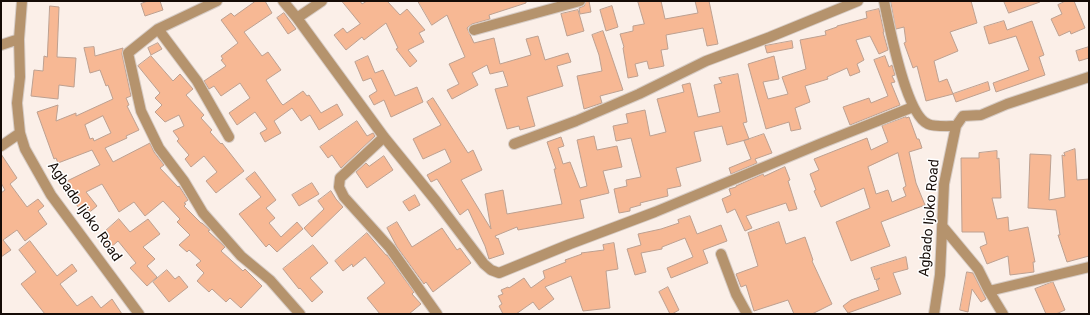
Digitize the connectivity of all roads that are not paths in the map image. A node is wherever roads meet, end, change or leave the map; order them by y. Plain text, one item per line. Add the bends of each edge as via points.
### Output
1 (22, 1) edge
2 (218, 1) edge
3 (283, 1) edge
4 (322, 1) edge
5 (858, 1) edge
6 (884, 1) edge
7 (574, 2) edge
8 (297, 18) junction
9 (158, 29) junction
10 (474, 30) dead end
11 (19, 39) junction
12 (1, 45) edge
13 (1089, 77) edge
14 (913, 107) junction
15 (956, 126) junction
16 (20, 133) junction
17 (229, 137) dead end
18 (384, 137) junction
19 (514, 144) dead end
20 (1, 146) edge
21 (943, 227) junction
22 (721, 254) dead end
23 (1089, 267) edge
24 (989, 291) junction
25 (139, 314) edge
26 (300, 314) edge
27 (437, 314) edge
28 (747, 314) edge
29 (934, 314) edge
30 (1003, 314) edge

1 - 11 street, Agbado Ijoko Road
2 - 9 street
3 - 8 street
4 - 8 street
5 - 19 street via 706,61 639,94
6 - 14 street via 892,42
7 - 10 street
8 - 18 street
9 - 17 street via 197,81
9 - 26 street via 128,53 141,111 159,148 184,181 203,213 240,256 270,280
11 - 12 street
11 - 16 street, Agbado Ijoko Road via 20,77 17,103
13 - 15 street via 981,115 963,116
14 - 15 street via 928,125
14 - 18 street via 499,273 484,264
15 - 21 street, Agbado Ijoko Road via 944,184
16 - 20 street
16 - 25 street, Agbado Ijoko Road via 25,149 51,195
18 - 27 street via 340,178 339,187 344,197 390,248
21 - 24 street via 978,269
21 - 29 street, Agbado Ijoko Road
22 - 28 street via 736,294
23 - 24 street
24 - 30 street

